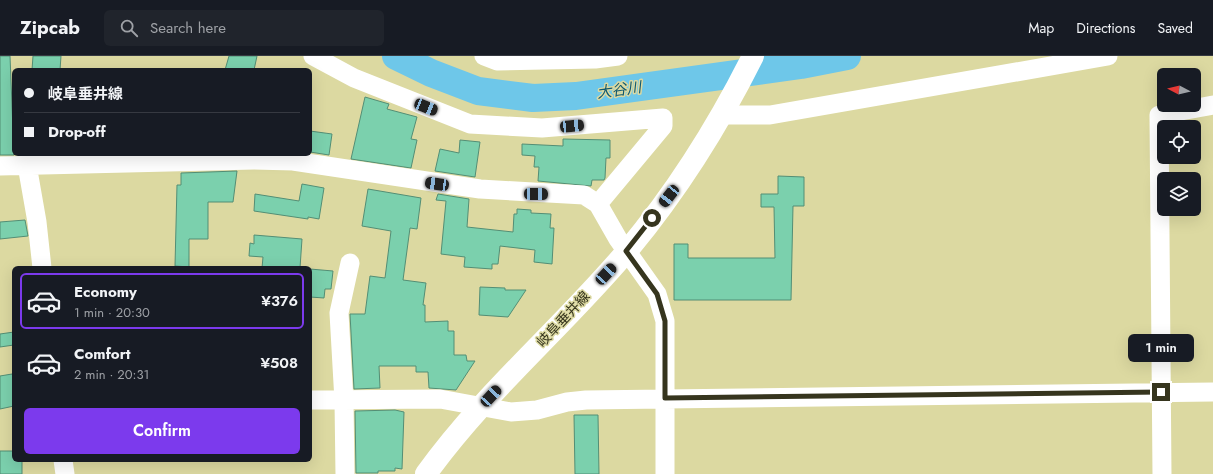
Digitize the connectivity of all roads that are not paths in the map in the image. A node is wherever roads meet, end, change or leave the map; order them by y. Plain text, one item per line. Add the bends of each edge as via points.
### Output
1 (313, 56) edge
2 (484, 56) edge
3 (611, 56) edge
4 (754, 56) edge
5 (1108, 56) edge
6 (1213, 105) edge
7 (726, 110) junction
8 (28, 165) junction
9 (0, 166) edge
10 (598, 204) junction
11 (626, 251) junction
12 (350, 263) dead end
13 (42, 266) edge
14 (1161, 392) junction
15 (1213, 392) edge
16 (665, 398) junction
17 (312, 400) edge
18 (344, 401) junction
19 (481, 407) junction
20 (63, 462) edge
21 (65, 474) edge
22 (345, 474) edge
23 (426, 474) edge
24 (666, 474) edge
25 (1162, 474) edge

1 - 10 street via 354,78 470,124 542,128 663,118 663,126
2 - 3 street via 497,61
4 - 7 main road, 岐阜垂井線
5 - 7 street via 770,115
6 - 14 street via 1159,115
7 - 11 main road, 岐阜垂井線 via 686,174
8 - 9 street
8 - 10 street via 254,160 293,162 480,189 584,195
8 - 13 street
10 - 11 street
11 - 16 street via 657,294 665,321
11 - 19 main road, 岐阜垂井線
12 - 18 street via 339,313
14 - 15 street
14 - 16 street
14 - 25 street
16 - 19 street via 586,400 537,410 511,412
16 - 24 street
17 - 18 street
18 - 19 street via 440,399
18 - 22 street
19 - 23 main road, 岐阜垂井線
20 - 21 street

